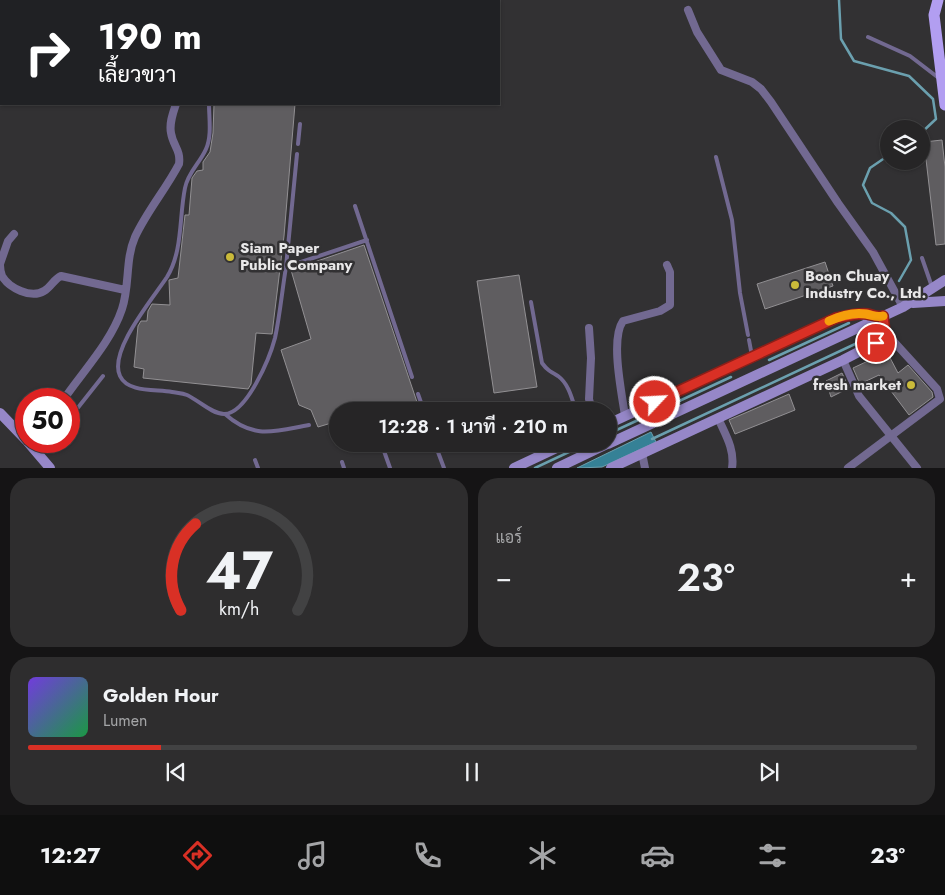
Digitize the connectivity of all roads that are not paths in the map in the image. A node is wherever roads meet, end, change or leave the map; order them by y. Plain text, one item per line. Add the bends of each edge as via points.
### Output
1 (938, 0) edge
2 (688, 10) dead end
3 (868, 37) dead end
4 (942, 80) junction
5 (176, 105) edge
6 (209, 105) edge
7 (945, 105) edge
8 (300, 124) dead end
9 (298, 144) dead end
10 (297, 154) dead end
11 (716, 157) dead end
12 (355, 206) dead end
13 (14, 234) dead end
14 (367, 240) junction
15 (922, 258) dead end
16 (0, 264) edge
17 (667, 265) dead end
18 (286, 267) junction
19 (945, 280) edge
20 (932, 289) junction
21 (126, 290) junction
22 (531, 302) dead end
23 (945, 302) edge
24 (907, 305) junction
25 (881, 317) junction
26 (589, 328) dead end
27 (885, 332) junction
28 (748, 335) dead end
29 (749, 340) dead end
30 (748, 358) junction
31 (843, 360) junction
32 (103, 376) dead end
33 (751, 376) junction
34 (412, 377) dead end
35 (72, 388) edge
36 (418, 394) dead end
37 (421, 402) edge
38 (573, 402) edge
39 (590, 402) edge
40 (80, 405) edge
41 (0, 413) edge
42 (225, 414) junction
43 (625, 416) junction
44 (718, 418) junction
45 (617, 420) edge
46 (309, 424) dead end
47 (15, 429) edge
48 (891, 435) junction
49 (617, 439) edge
50 (384, 452) edge
51 (438, 452) edge
52 (535, 452) edge
53 (548, 452) edge
54 (555, 452) edge
55 (591, 452) edge
56 (36, 453) edge
57 (642, 453) junction
58 (537, 457) junction
59 (255, 460) dead end
60 (342, 462) dead end
61 (44, 463) edge
62 (561, 467) edge
63 (258, 468) edge
64 (344, 468) edge
65 (390, 468) edge
66 (444, 468) edge
67 (514, 468) edge
68 (611, 468) edge
69 (645, 468) edge
70 (732, 468) edge
71 (848, 468) edge
72 (917, 468) edge

1 - 4 main road via 934,15
2 - 24 street via 697,32 721,70 752,82 771,102
3 - 4 lane via 910,56
4 - 7 main road
5 - 21 street via 170,126 180,154 179,164 135,237
6 - 42 lane via 209,138 187,179 175,260 136,321 118,363 119,375 134,387 186,395
8 - 9 lane
10 - 18 lane
11 - 28 lane via 732,220
12 - 14 lane
13 - 16 street
14 - 18 lane
14 - 34 lane
15 - 20 lane
16 - 21 street via 1,275 7,282 26,293 42,292 62,276
17 - 43 street via 670,305 623,321 619,329 617,352
18 - 42 lane via 274,339 258,379 246,398
19 - 20 main road
20 - 24 main road
21 - 35 street via 123,306 110,335
22 - 38 lane via 542,363 567,385
23 - 24 main road
24 - 25 main road
25 - 27 main road
25 - 30 main road via 853,314 836,318
25 - 33 main road
26 - 39 street
27 - 31 main road via 876,343
27 - 48 street via 941,396
29 - 30 lane
30 - 33 main road
30 - 43 main road
31 - 44 main road
31 - 48 street via 856,393
32 - 40 lane
33 - 49 main road
36 - 37 lane
41 - 47 main road
42 - 46 lane via 264,433
43 - 45 main road
44 - 57 main road
44 - 70 street via 734,457
48 - 71 street
48 - 72 street
50 - 65 lane
51 - 66 lane
52 - 58 lane
53 - 58 main road
54 - 62 main road
55 - 62 main road
56 - 61 main road
57 - 68 main road
57 - 69 street
58 - 67 main road
59 - 63 lane
60 - 64 lane

